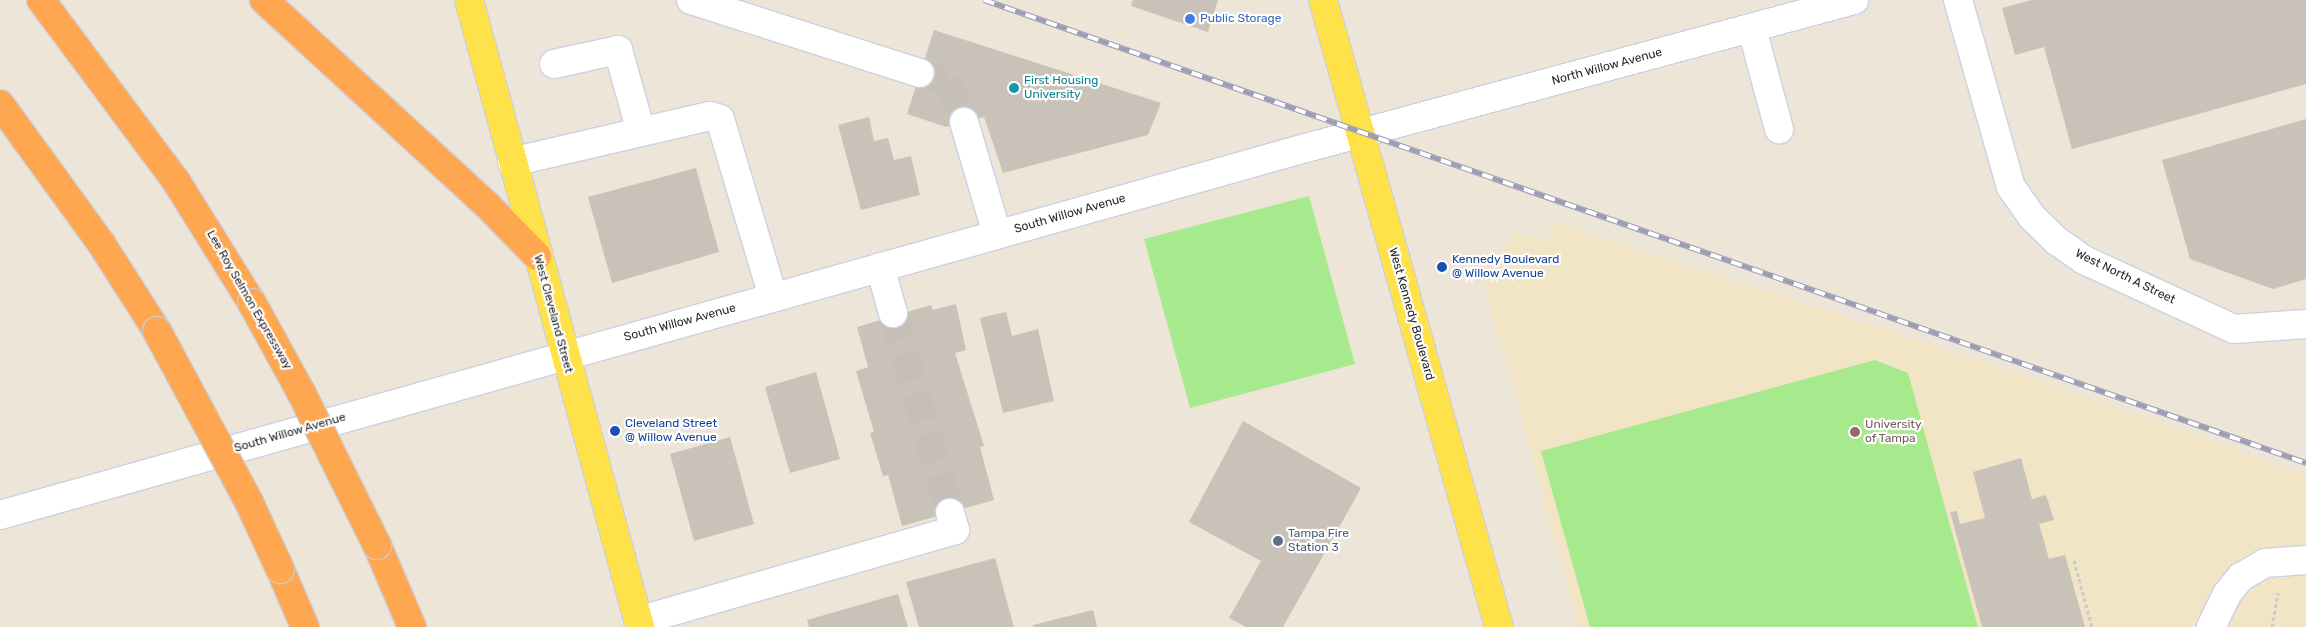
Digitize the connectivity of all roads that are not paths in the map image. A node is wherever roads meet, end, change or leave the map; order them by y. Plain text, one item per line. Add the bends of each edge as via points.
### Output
1 (41, 0) edge
2 (264, 0) edge
3 (469, 0) edge
4 (691, 0) edge
5 (1323, 0) edge
6 (1854, 0) edge
7 (1958, 0) edge
8 (1752, 29) junction
9 (554, 64) dead end
10 (920, 73) tunnel mouth
11 (0, 104) edge
12 (964, 122) tunnel mouth
13 (1779, 129) dead end
14 (641, 132) junction
15 (1360, 133) junction
16 (512, 162) junction
17 (997, 234) junction
18 (537, 256) junction
19 (880, 267) junction
20 (773, 297) junction
21 (893, 313) tunnel mouth
22 (2306, 324) edge
23 (564, 354) junction
24 (950, 513) tunnel mouth
25 (0, 515) edge
26 (2306, 560) edge
27 (639, 624) edge
28 (305, 627) edge
29 (412, 627) edge
30 (1499, 627) edge
31 (2211, 627) edge

1 - 29 highway, Lee Roy Selmon Expressway, bridge via 176,181 252,302 302,392 377,545
2 - 18 highway via 488,206
3 - 16 main road, West Cleveland Street
4 - 10 street
5 - 15 main road, West Kennedy Boulevard
6 - 8 street, North Willow Avenue
7 - 22 street, West North A Street via 2011,187 2032,217 2057,241 2084,260 2234,329
8 - 13 street
8 - 15 street, North Willow Avenue
9 - 14 street via 618,50
11 - 28 highway, bridge via 101,243 156,330 244,493
12 - 17 street
14 - 16 street
14 - 20 street via 710,116 720,119
15 - 17 street, South Willow Avenue
15 - 30 main road, West Kennedy Boulevard
16 - 18 main road, West Cleveland Street
17 - 19 street, South Willow Avenue
18 - 23 main road, West Cleveland Street
19 - 20 street, South Willow Avenue
19 - 21 street
20 - 23 street, South Willow Avenue
23 - 25 street, South Willow Avenue
23 - 27 main road, West Cleveland Street
24 - 27 street via 955,530
26 - 31 street via 2265,563 2242,576 2226,594

